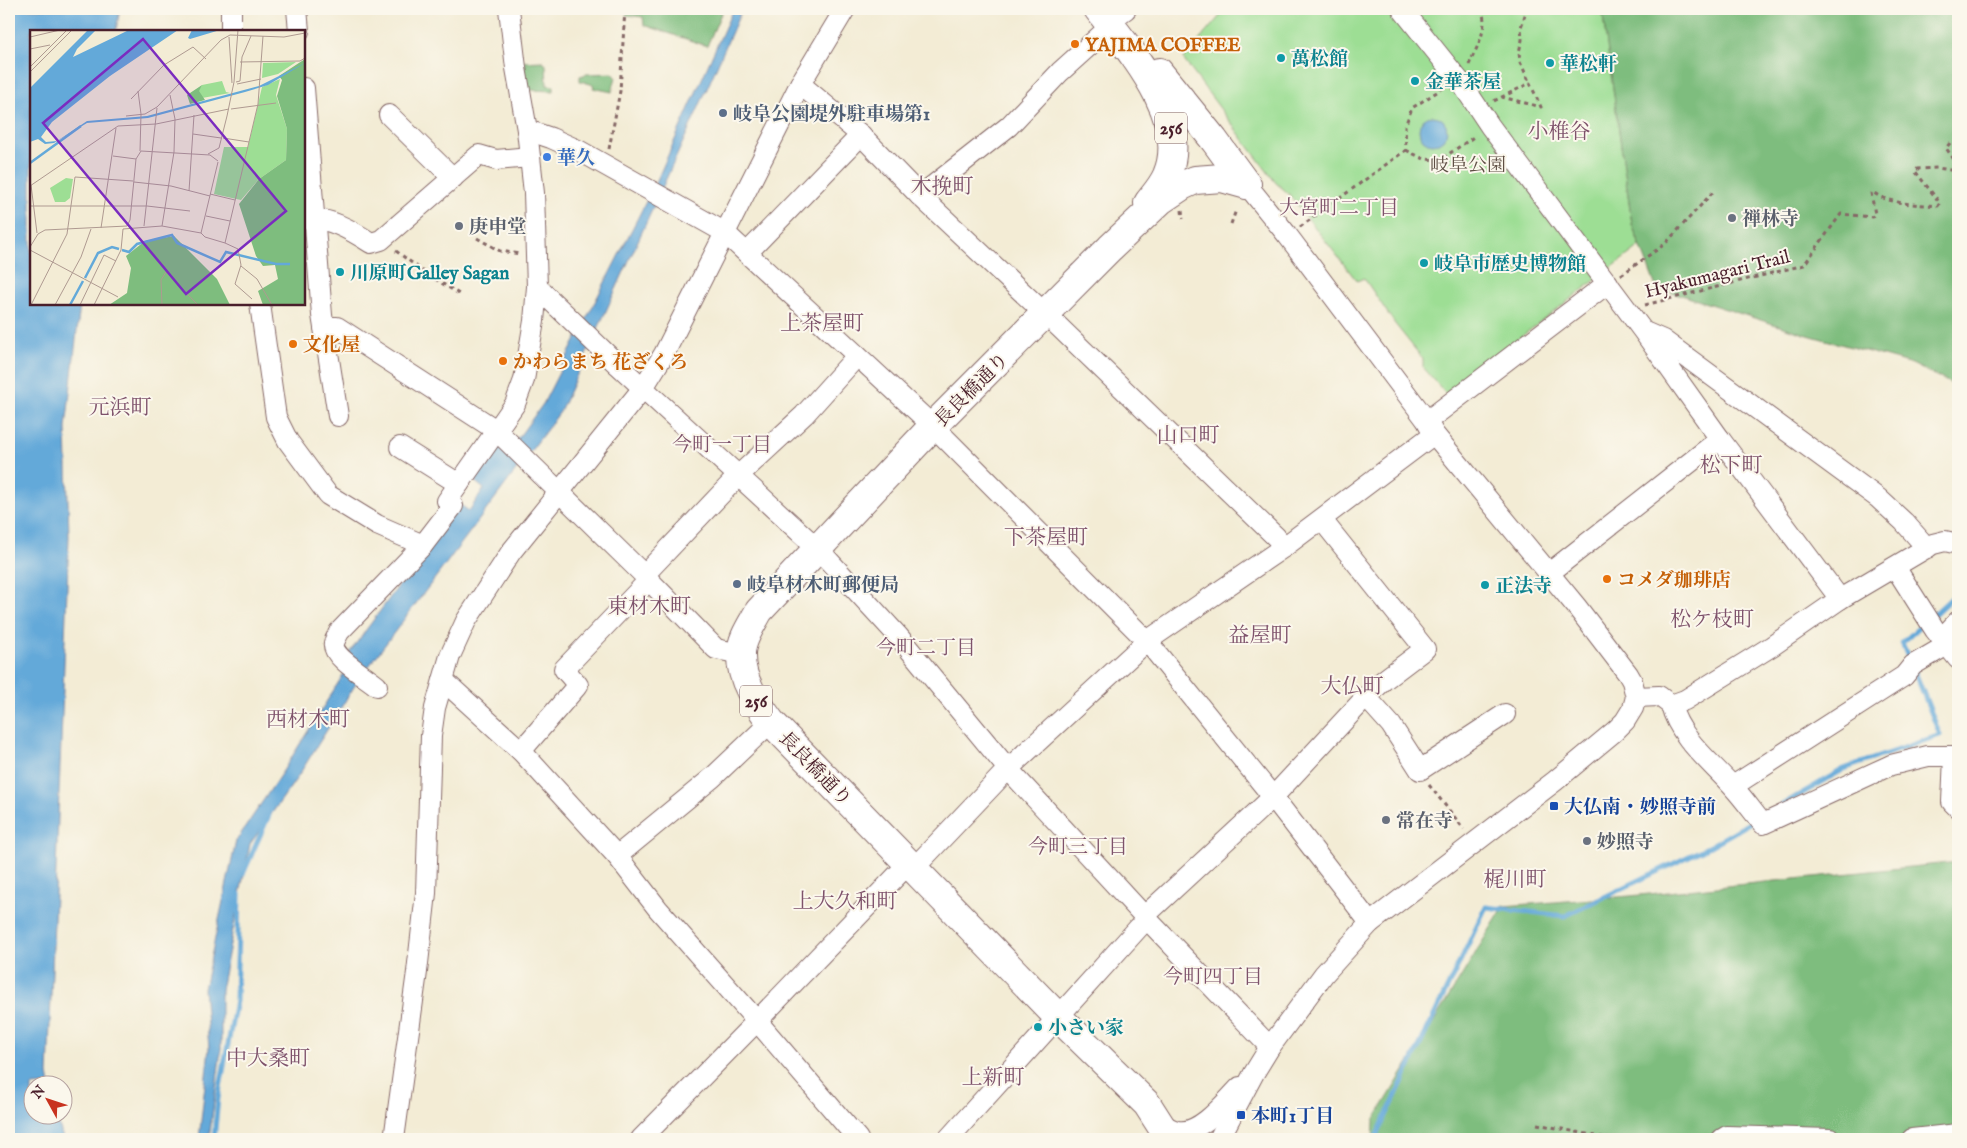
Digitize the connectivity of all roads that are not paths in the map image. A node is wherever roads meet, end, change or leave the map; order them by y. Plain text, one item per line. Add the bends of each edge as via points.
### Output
1 (231, 9) edge
2 (298, 9) edge
3 (508, 9) edge
4 (845, 9) edge
5 (1402, 9) edge
6 (1114, 13) edge
7 (231, 30) edge
8 (299, 30) edge
9 (800, 84) junction
10 (305, 114) edge
11 (389, 115) dead end
12 (527, 130) junction
13 (861, 134) junction
14 (530, 157) junction
15 (453, 178) junction
16 (1247, 185) junction
17 (920, 196) junction
18 (309, 218) edge
19 (724, 232) junction
20 (1110, 248) junction
21 (748, 252) junction
22 (1608, 283) junction
23 (537, 287) junction
24 (260, 305) edge
25 (1045, 315) junction
26 (324, 327) junction
27 (1643, 331) junction
28 (857, 356) junction
29 (643, 388) junction
30 (338, 416) dead end
31 (933, 426) junction
32 (1430, 428) junction
33 (502, 435) junction
34 (1720, 439) junction
35 (400, 447) dead end
36 (739, 475) junction
37 (459, 484) junction
38 (560, 492) junction
39 (1322, 520) junction
40 (1958, 544) edge
41 (423, 545) junction
42 (1284, 547) junction
43 (818, 548) junction
44 (1927, 548) junction
45 (1895, 567) junction
46 (1548, 574) junction
47 (646, 577) junction
48 (1840, 600) junction
49 (1958, 621) edge
50 (1147, 642) junction
51 (1949, 648) edge
52 (740, 654) junction
53 (443, 680) junction
54 (375, 684) dead end
55 (1636, 696) junction
56 (1366, 697) junction
57 (1671, 706) junction
58 (1505, 714) dead end
59 (771, 722) junction
60 (521, 750) junction
61 (1008, 768) junction
62 (1733, 786) junction
63 (1273, 797) junction
64 (1958, 808) edge
65 (618, 856) junction
66 (911, 865) junction
67 (1146, 918) junction
68 (1370, 923) junction
69 (1058, 1016) junction
70 (757, 1021) junction
71 (1270, 1047) junction
72 (1254, 1073) junction
73 (1162, 1132) edge
74 (1958, 1134) edge
75 (394, 1139) edge
76 (641, 1139) edge
77 (858, 1139) edge
78 (948, 1139) edge
79 (1219, 1139) edge
80 (1722, 1139) edge
81 (1830, 1139) edge
82 (1912, 1139) edge

1 - 7 street
2 - 8 street
3 - 12 street
4 - 9 street
5 - 22 street via 1462,84
6 - 16 highway, 256
6 - 17 street via 1009,126
6 - 20 highway, 長良橋通り / 256 via 1170,121 1173,140 1167,175
9 - 13 street
9 - 19 street
10 - 18 street
11 - 15 street
12 - 14 street
12 - 19 street via 606,165
13 - 17 street
13 - 21 street
14 - 15 street via 496,160 479,156
14 - 23 street
15 - 18 street via 381,240 371,243 352,231
16 - 20 highway, 長良橋通り / 256 via 1222,178 1195,180 1161,200
16 - 32 street
17 - 25 street
18 - 26 street
19 - 21 street
19 - 29 street via 664,354
20 - 25 highway, 長良橋通り / 256
21 - 28 street
22 - 27 street
22 - 32 street
23 - 29 street
23 - 33 street via 524,380
24 - 41 street via 276,417 288,441 328,495 377,525
25 - 31 highway, 長良橋通り / 256
25 - 42 street
26 - 30 street
26 - 33 street via 338,327
27 - 34 street
27 - 44 street via 1663,340 1878,498
28 - 31 street
28 - 36 street via 804,415
29 - 36 street
29 - 38 street
31 - 43 highway, 長良橋通り / 256
31 - 50 street
32 - 39 street
32 - 46 street
33 - 37 street
33 - 38 street
34 - 46 street
34 - 48 street
35 - 37 street
36 - 43 street
36 - 47 street
37 - 41 street via 447,501 453,506
38 - 47 street
38 - 53 street via 512,552 466,621
39 - 42 street
39 - 56 street via 1425,649
40 - 44 street via 1945,541
41 - 54 street via 334,641 334,649 344,660
42 - 50 street
43 - 52 highway, 長良橋通り / 256 via 759,611 744,638
43 - 61 street via 899,637
44 - 45 street
45 - 48 street
45 - 51 street
46 - 55 street via 1628,674
47 - 52 street via 716,649
47 - 60 street via 564,669 578,685
48 - 57 street via 1756,656
49 - 51 street
50 - 61 street
50 - 63 street
51 - 62 street via 1913,665 1904,676
52 - 59 highway, 長良橋通り / 256 via 753,698
53 - 60 street
53 - 75 street via 431,736 426,893
55 - 57 street via 1659,696
55 - 68 street via 1633,708 1616,731
56 - 58 street via 1391,725 1420,770
56 - 63 street
57 - 62 street via 1674,718 1710,765
59 - 65 street via 712,778
59 - 66 highway, 長良橋通り / 256
60 - 65 street
61 - 66 street
61 - 67 street
62 - 64 street via 1762,824 1891,765 1928,756 1954,756 1952,802
63 - 67 street
63 - 68 street
65 - 70 street via 658,909
66 - 69 highway, 長良橋通り / 256
66 - 70 street
67 - 69 street
67 - 71 street
68 - 71 street via 1324,974
69 - 73 highway, 長良橋通り / 256 via 1147,1104
69 - 78 street
70 - 76 street
70 - 77 street
71 - 72 street
72 - 73 street via 1195,1129
72 - 79 street
74 - 82 street
80 - 81 street via 1727,1136

